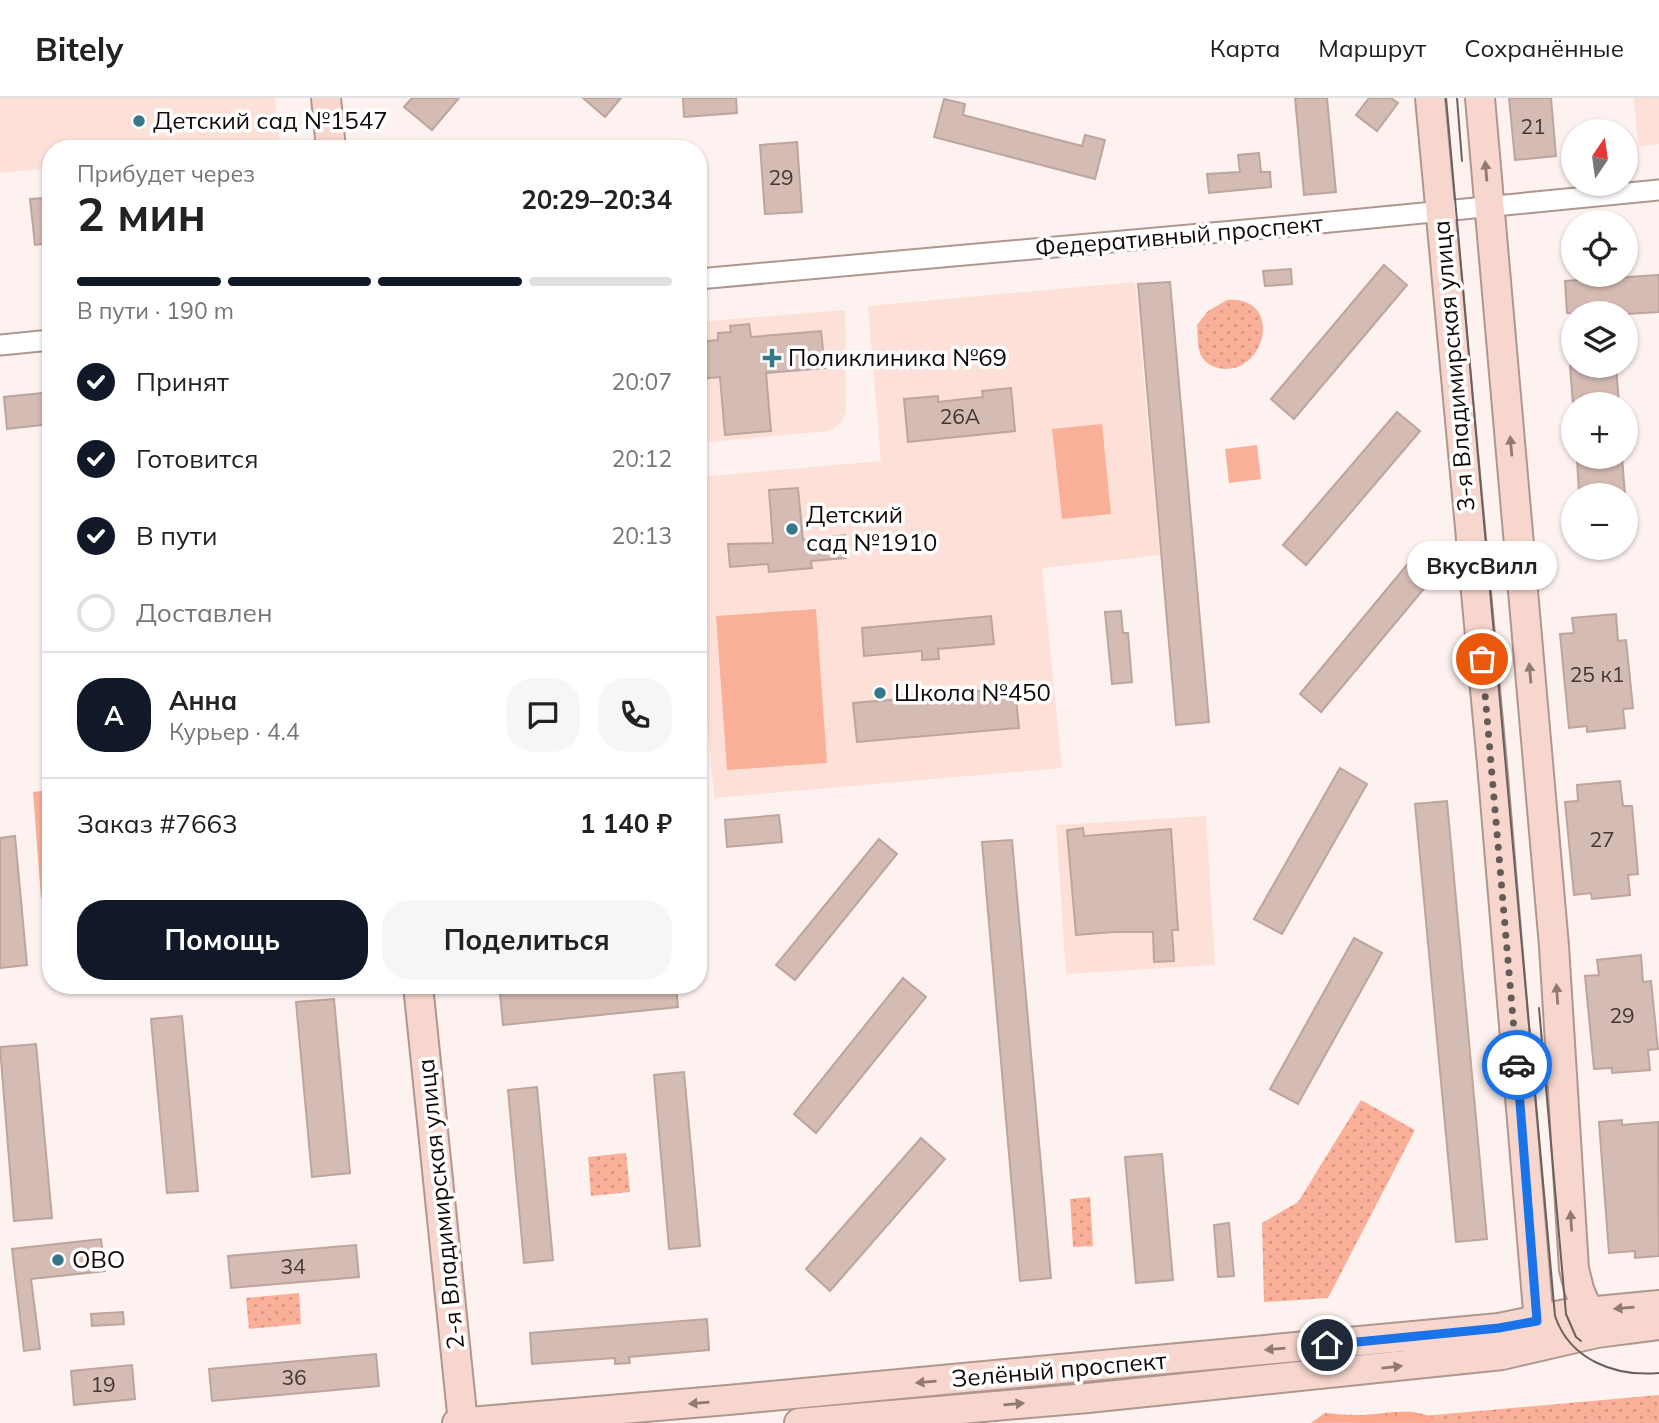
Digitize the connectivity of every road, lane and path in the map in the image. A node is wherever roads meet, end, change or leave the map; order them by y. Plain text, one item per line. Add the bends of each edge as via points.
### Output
1 (326, 98) edge
2 (1430, 98) edge
3 (1480, 98) edge
4 (330, 140) edge
5 (1659, 190) edge
6 (1490, 207) junction
7 (1440, 212) junction
8 (707, 278) edge
9 (42, 341) edge
10 (0, 345) edge
11 (419, 994) edge
12 (1659, 1305) edge
13 (1593, 1322) junction
14 (1659, 1325) edge
15 (1539, 1333) junction
16 (457, 1423) edge
17 (463, 1423) edge
18 (799, 1423) edge

1 - 4 street
2 - 7 street, 3-я Владимирская улица
6 -> 3 street, 3-я Владимирская улица
5 - 6 street, Федеративный проспект
6 - 7 street, Федеративный проспект
13 -> 6 street, 3-я Владимирская улица via 1574,1269 1553,933
7 - 8 street, Федеративный проспект
7 - 15 street, 3-я Владимирская улица
9 - 10 street
11 - 17 street, 2-я Владимирская улица
12 -> 13 street, Зелёный проспект
13 - 14 street, Зелёный проспект
13 - 15 street, Зелёный проспект
15 -> 17 street, Зелёный проспект via 1485,1330
18 -> 15 street, Зелёный проспект via 1502,1355
16 - 17 street, Зелёный проспект

